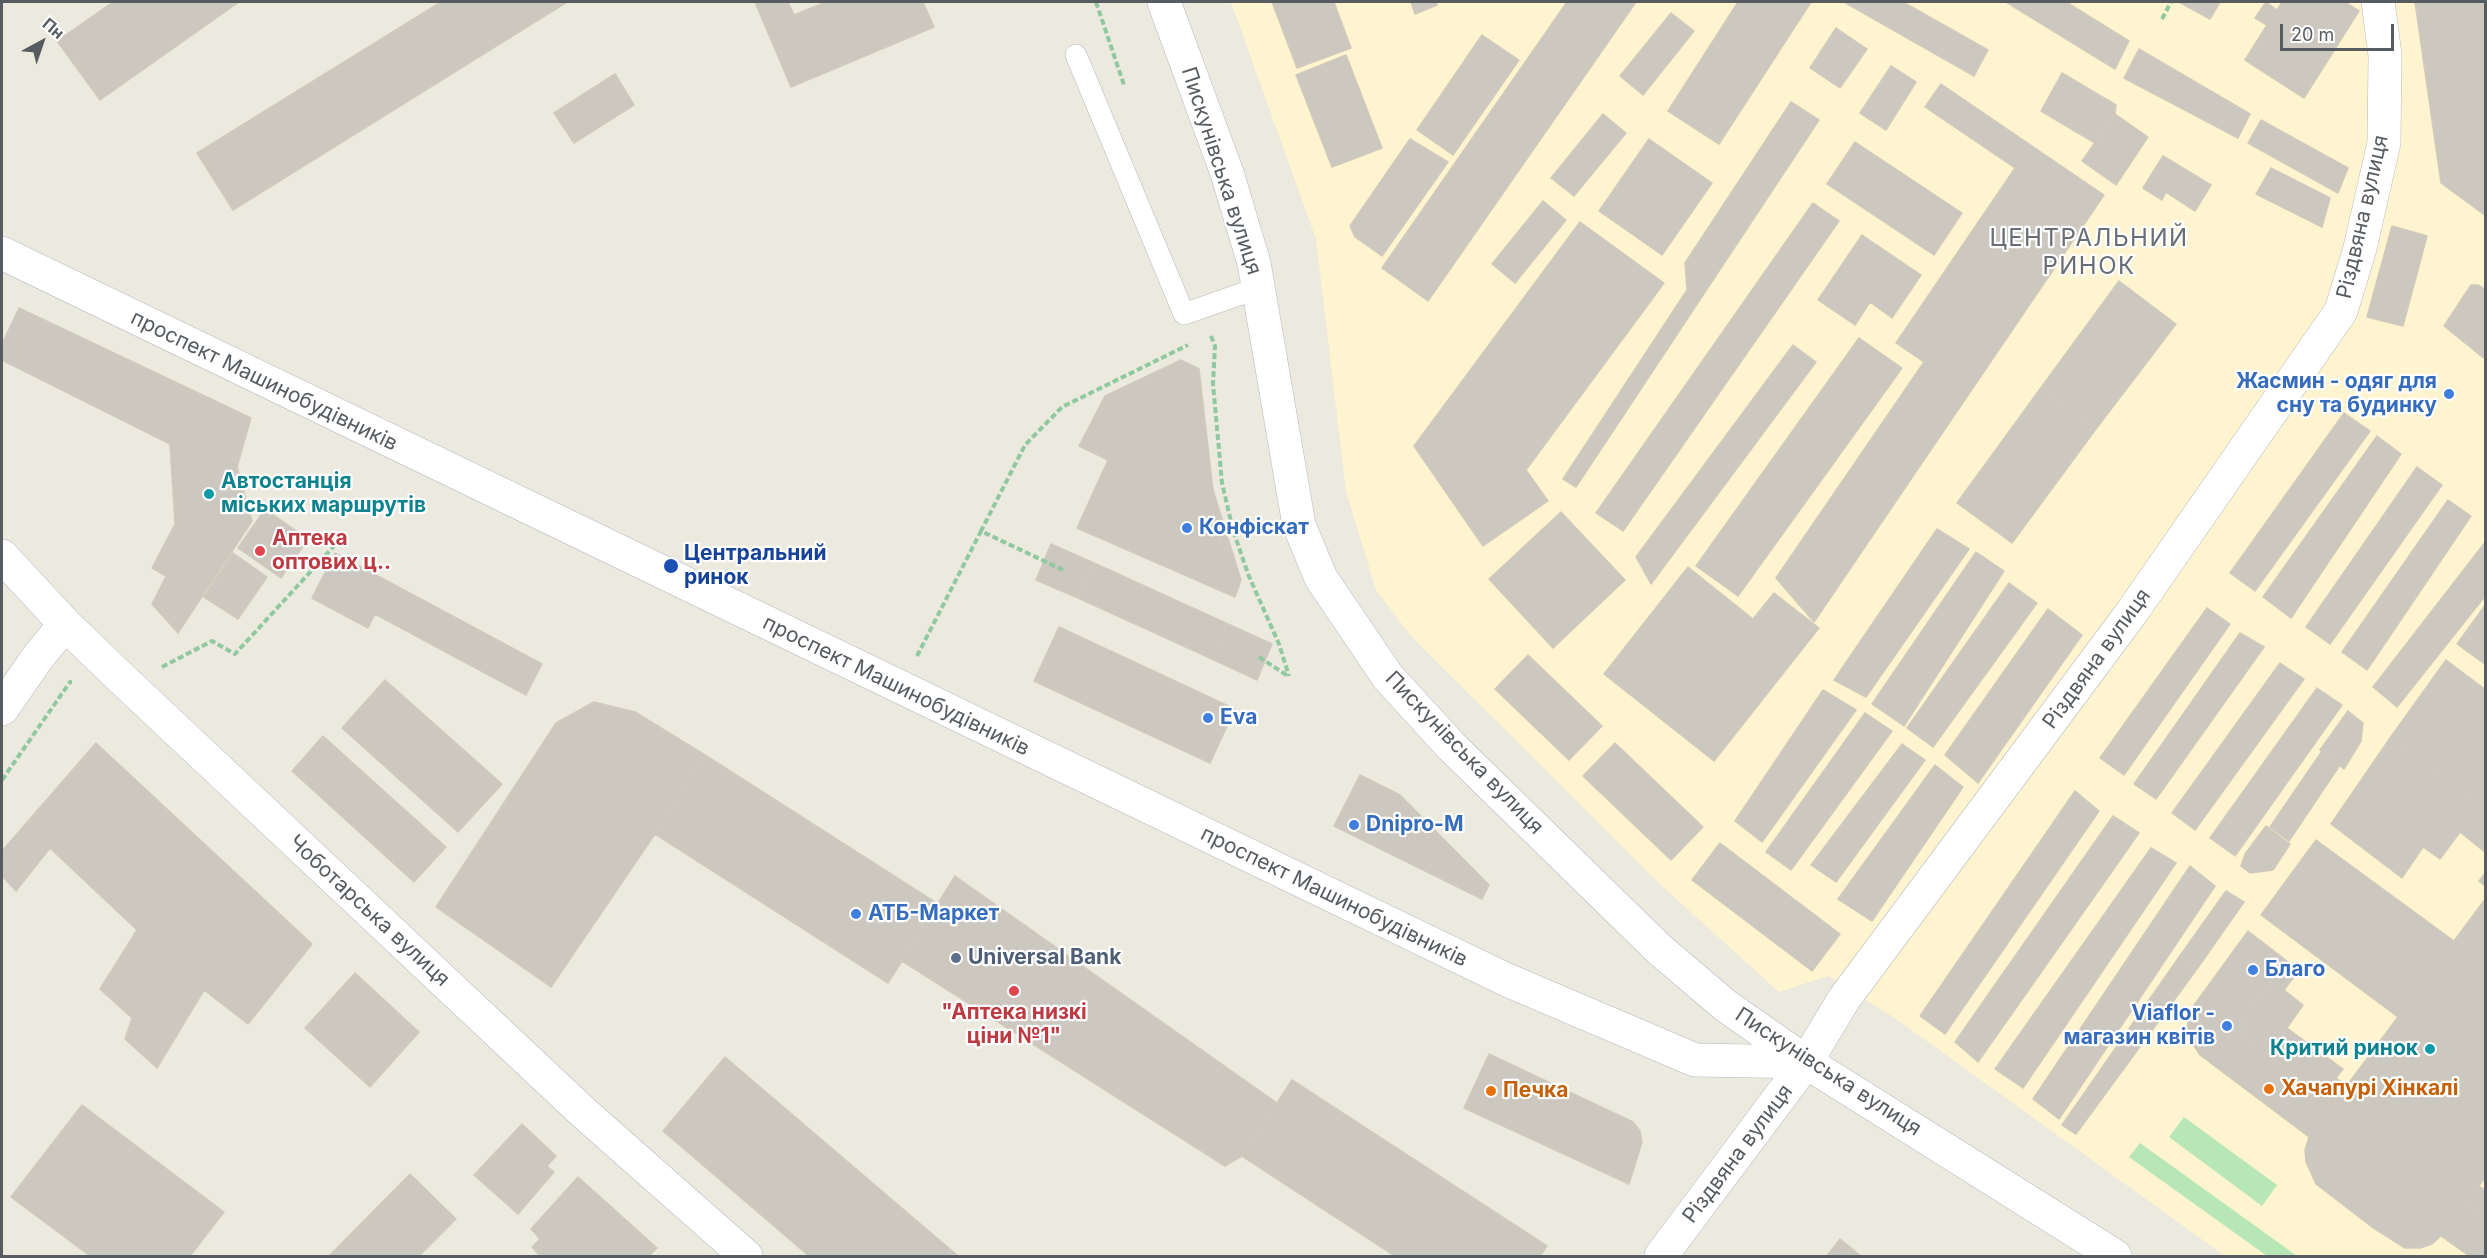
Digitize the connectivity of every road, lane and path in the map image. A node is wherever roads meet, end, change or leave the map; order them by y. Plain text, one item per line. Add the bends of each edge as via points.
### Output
1 (1164, 2) edge
2 (2171, 2) edge
3 (2378, 2) edge
4 (2162, 19) dead end
5 (1076, 55) dead end
6 (2, 253) edge
7 (1258, 288) junction
8 (1211, 336) dead end
9 (1202, 340) dead end
10 (1193, 343) dead end
11 (981, 531) junction
12 (346, 533) dead end
13 (2, 556) edge
14 (1063, 570) dead end
15 (65, 624) junction
16 (1259, 657) dead end
17 (119, 676) junction
18 (1289, 676) dead end
19 (900, 689) junction
20 (2, 709) edge
21 (2, 780) edge
22 (1806, 1062) junction
23 (746, 1257) edge
24 (1661, 1257) edge
25 (2115, 1257) edge

1 - 7 street, Пискунівська вулиця via 1227,173
2 - 4 path
3 - 22 street, Різдвяна вулиця via 2385,55 2384,143 2341,311 2132,612 1844,999
5 - 7 lane via 1184,314
6 - 19 street, проспект Машинобудівників
7 - 22 street, Пискунівська вулиця via 1299,525 1321,578 1361,639 1388,677 1452,747 1660,950 1726,1006
8 - 9 path
10 - 11 path via 1062,406 1025,445
11 - 14 path
11 - 19 path
12 - 17 path via 235,654 212,641 164,666
13 - 15 street, Чоботарська вулиця
15 - 17 street, Чоботарська вулиця
15 - 20 street
16 - 18 path
17 - 21 path via 70,682
17 - 23 street, Чоботарська вулиця via 584,1113
19 - 22 street, проспект Машинобудівників via 1507,980 1695,1060
22 - 24 street, Різдвяна вулиця
22 - 25 street, Пискунівська вулиця

